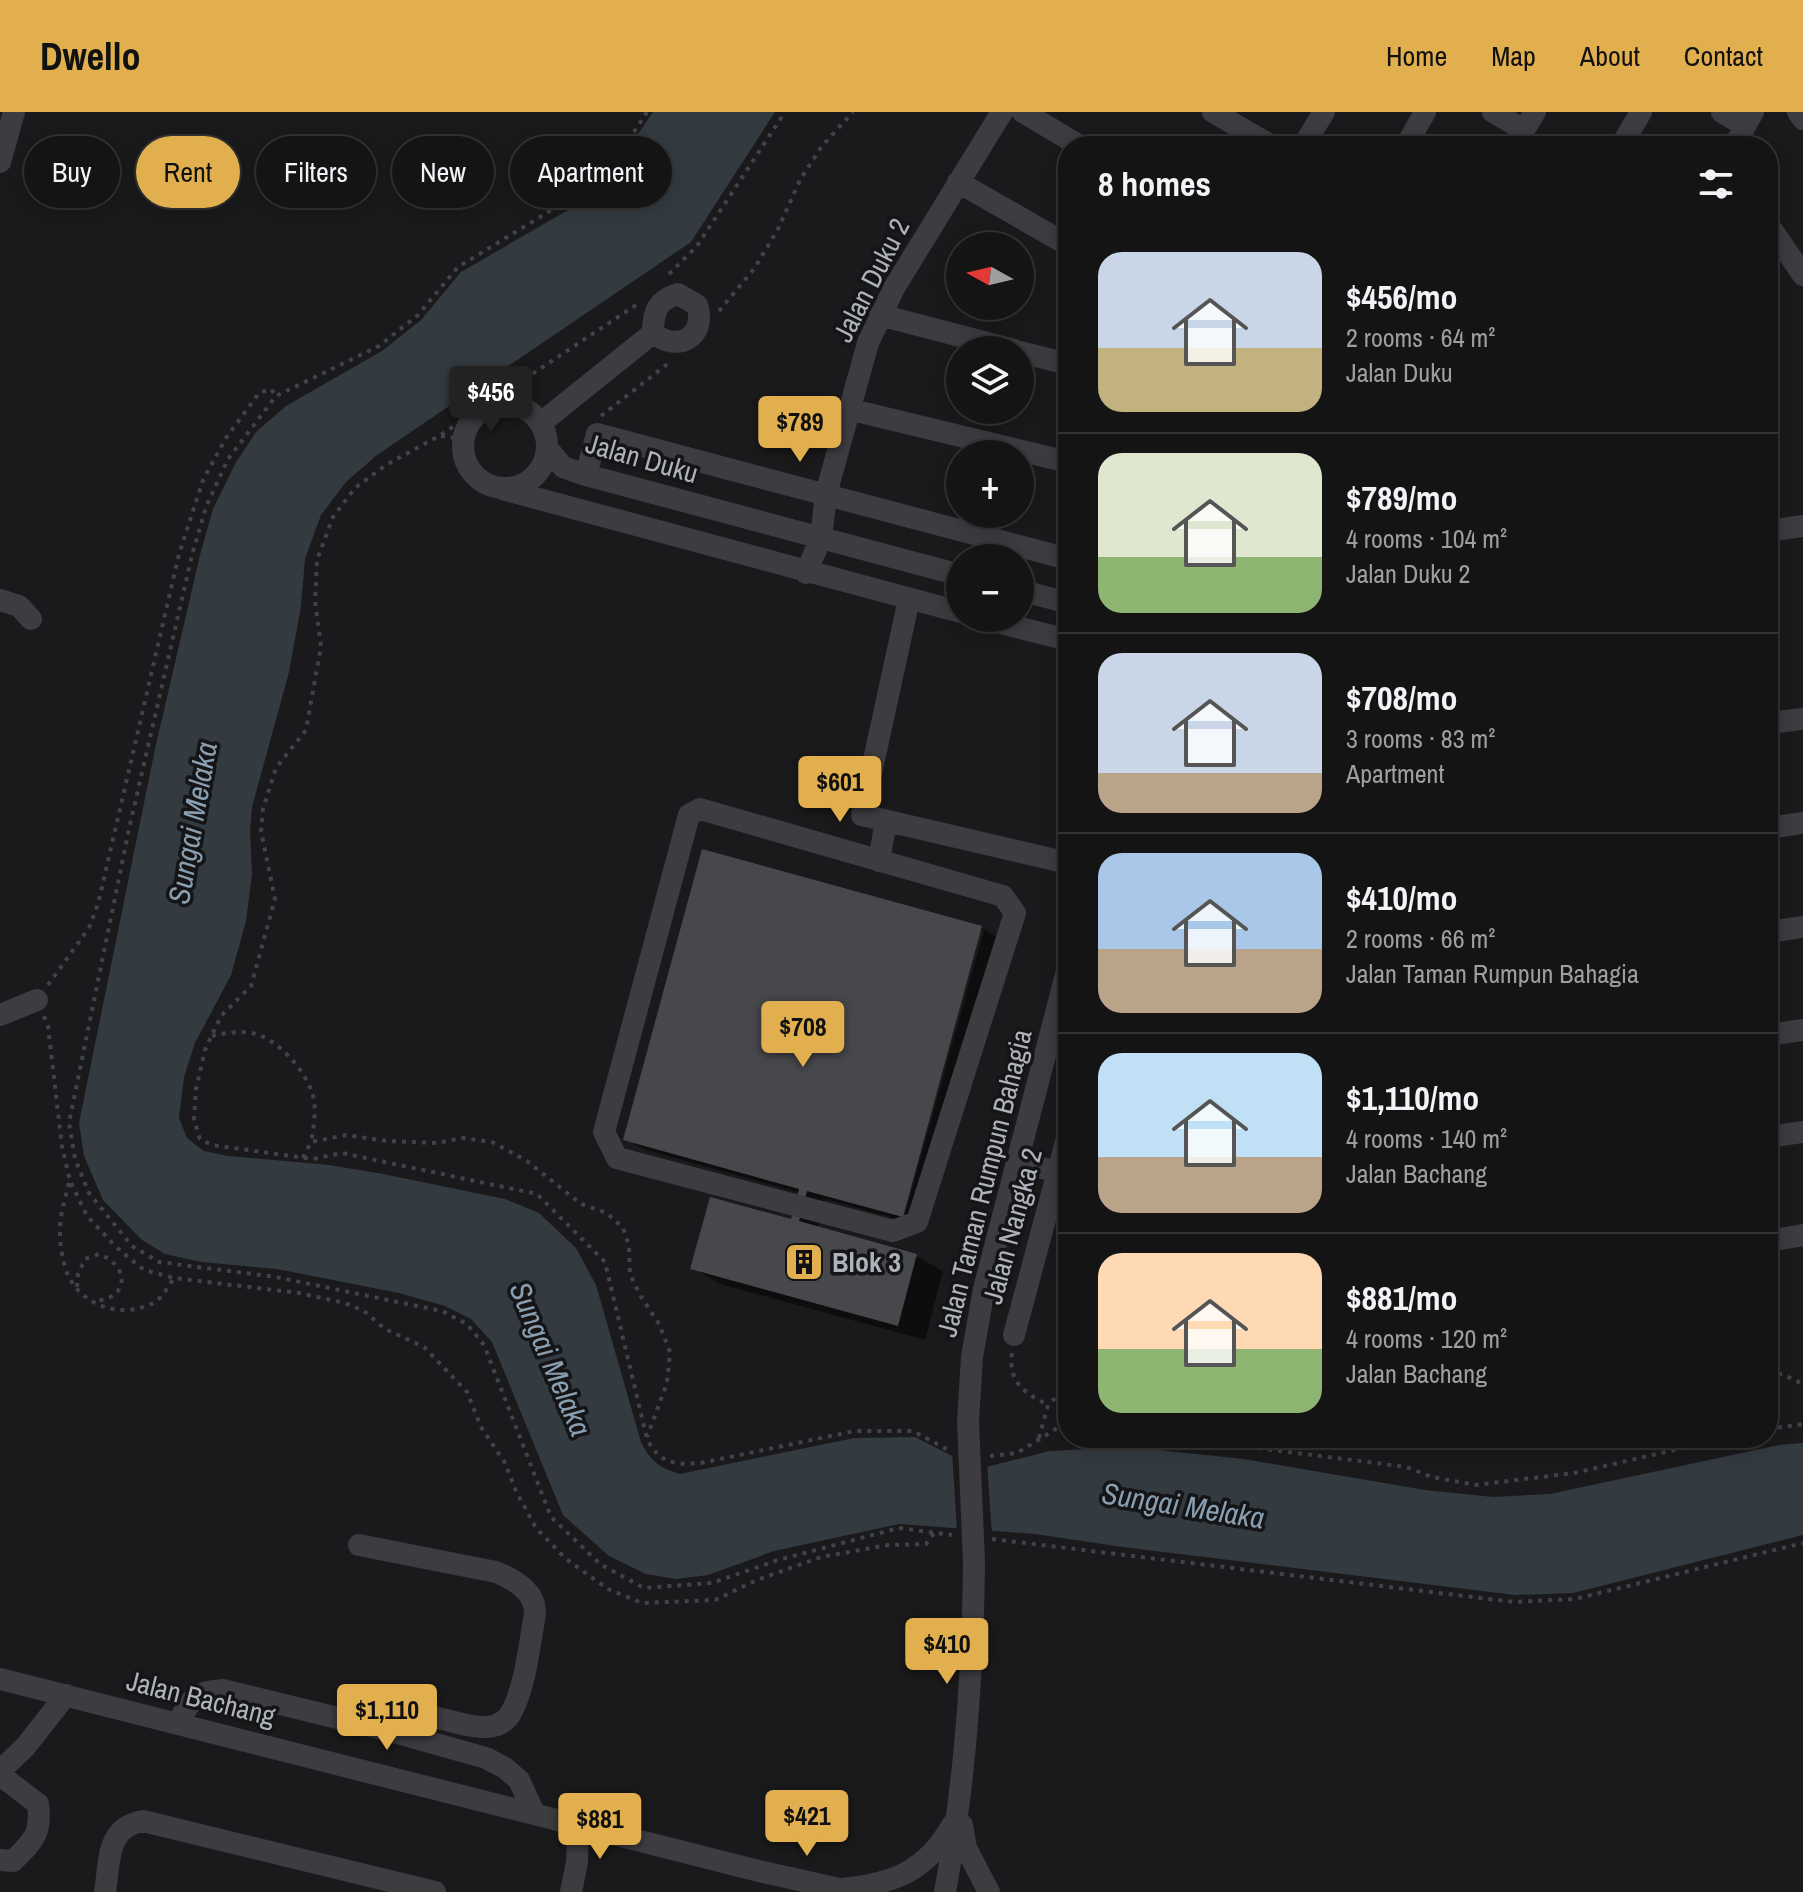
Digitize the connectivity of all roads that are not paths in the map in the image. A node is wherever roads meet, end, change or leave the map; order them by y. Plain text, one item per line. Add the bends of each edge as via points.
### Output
1 (14, 112) edge
2 (1002, 112) edge
3 (1023, 112) edge
4 (1213, 112) edge
5 (1324, 112) edge
6 (1425, 112) edge
7 (1493, 112) edge
8 (1641, 112) edge
9 (1722, 112) edge
10 (1798, 112) edge
11 (1803, 119) edge
12 (1744, 128) edge
13 (1524, 129) edge
14 (1063, 136) edge
15 (1255, 136) edge
16 (1309, 136) edge
17 (1412, 136) edge
18 (1627, 136) edge
19 (0, 162) edge
20 (958, 182) junction
21 (1058, 239) edge
22 (1778, 239) edge
23 (1803, 275) edge
24 (880, 315) junction
25 (653, 333) dead end
26 (960, 336) edge
27 (1034, 356) edge
28 (1058, 362) edge
29 (848, 409) junction
30 (541, 423) junction
31 (548, 449) junction
32 (1058, 460) edge
33 (586, 475) junction
34 (502, 489) junction
35 (826, 494) junction
36 (1803, 526) edge
37 (1778, 530) edge
38 (821, 538) junction
39 (1058, 556) edge
40 (946, 571) edge
41 (806, 573) junction
42 (1034, 594) edge
43 (909, 599) junction
44 (0, 600) edge
45 (1058, 600) edge
46 (946, 608) edge
47 (31, 619) dead end
48 (1034, 631) edge
49 (1058, 637) edge
50 (1803, 719) edge
51 (1778, 722) edge
52 (862, 815) junction
53 (886, 821) junction
54 (1803, 823) edge
55 (1778, 827) edge
56 (855, 854) junction
57 (879, 861) junction
58 (1058, 861) edge
59 (1803, 927) edge
60 (1778, 931) edge
61 (37, 1000) road end
62 (1058, 1005) edge
63 (0, 1015) edge
64 (1803, 1030) edge
65 (1778, 1034) edge
66 (1803, 1132) edge
67 (1778, 1136) edge
68 (1017, 1161) junction
69 (1058, 1172) edge
70 (1058, 1190) edge
71 (1803, 1235) edge
72 (1778, 1239) edge
73 (1014, 1335) road end
74 (359, 1545) dead end
75 (0, 1679) edge
76 (66, 1695) junction
77 (178, 1723) junction
78 (383, 1729) junction
79 (0, 1773) edge
80 (960, 1812) junction
81 (534, 1813) junction
82 (578, 1824) junction
83 (0, 1860) edge
84 (847, 1891) edge
85 (105, 1892) edge
86 (435, 1892) edge
87 (571, 1892) edge
88 (945, 1892) edge
89 (989, 1892) edge

1 - 19 street
2 - 20 street, Jalan Duku 2
3 - 14 street
4 - 15 street
5 - 16 street
6 - 17 street
7 - 13 street
8 - 18 street
9 - 12 street
10 - 11 street
20 - 21 street
20 - 24 street, Jalan Duku 2
22 - 23 street
24 - 26 street
24 - 29 street, Jalan Duku 2
25 - 30 street
27 - 28 street
29 - 32 street
29 - 35 street, Jalan Duku 2
30 - 31 street
30 - 34 street via 532,413 504,403 478,414 468,425 464,454 469,467 477,478
31 - 33 street, Jalan Duku via 563,467
31 - 34 street via 538,474 515,489
33 - 35 street via 597,434
33 - 38 street, Jalan Duku
34 - 41 street
35 - 38 street, Jalan Duku 2
35 - 39 street
36 - 37 street
38 - 40 street, Jalan Duku
38 - 41 street, Jalan Duku 2
41 - 43 street
42 - 45 street
43 - 46 street
43 - 52 street
44 - 47 street via 19,606
48 - 49 street
50 - 51 street
52 - 53 street
52 - 56 street
53 - 57 street
53 - 58 street
54 - 55 street
56 - 57 street
56 - 57 street via 700,809 689,815 604,1132 617,1158 893,1231 917,1222 1015,913 1003,896
59 - 60 street
61 - 63 street
62 - 68 street, Jalan Taman Rumpun Bahagia
64 - 65 street
66 - 67 street
68 - 69 street
68 - 80 street, Jalan Taman Rumpun Bahagia, bridge via 972,1357 972,1658
70 - 73 street, Jalan Nangka 2
71 - 72 street
74 - 78 street via 496,1572 531,1594 536,1612 512,1712 499,1725 485,1728 411,1713 394,1717
75 - 76 street, Jalan Bachang
76 - 77 street, Jalan Bachang
76 - 79 street
77 - 78 street via 190,1700 204,1691 223,1690
77 - 81 street, Jalan Bachang
78 - 81 street via 505,1768 519,1780
79 - 83 street via 38,1804 40,1824 33,1841 13,1861
80 - 84 street via 940,1844 916,1868 893,1881
80 - 88 street, Jalan Taman Rumpun Bahagia
80 - 89 street via 966,1848
81 - 82 street, Jalan Bachang
82 - 84 street, Jalan Bachang
82 - 87 street
85 - 86 street via 119,1831 143,1821

